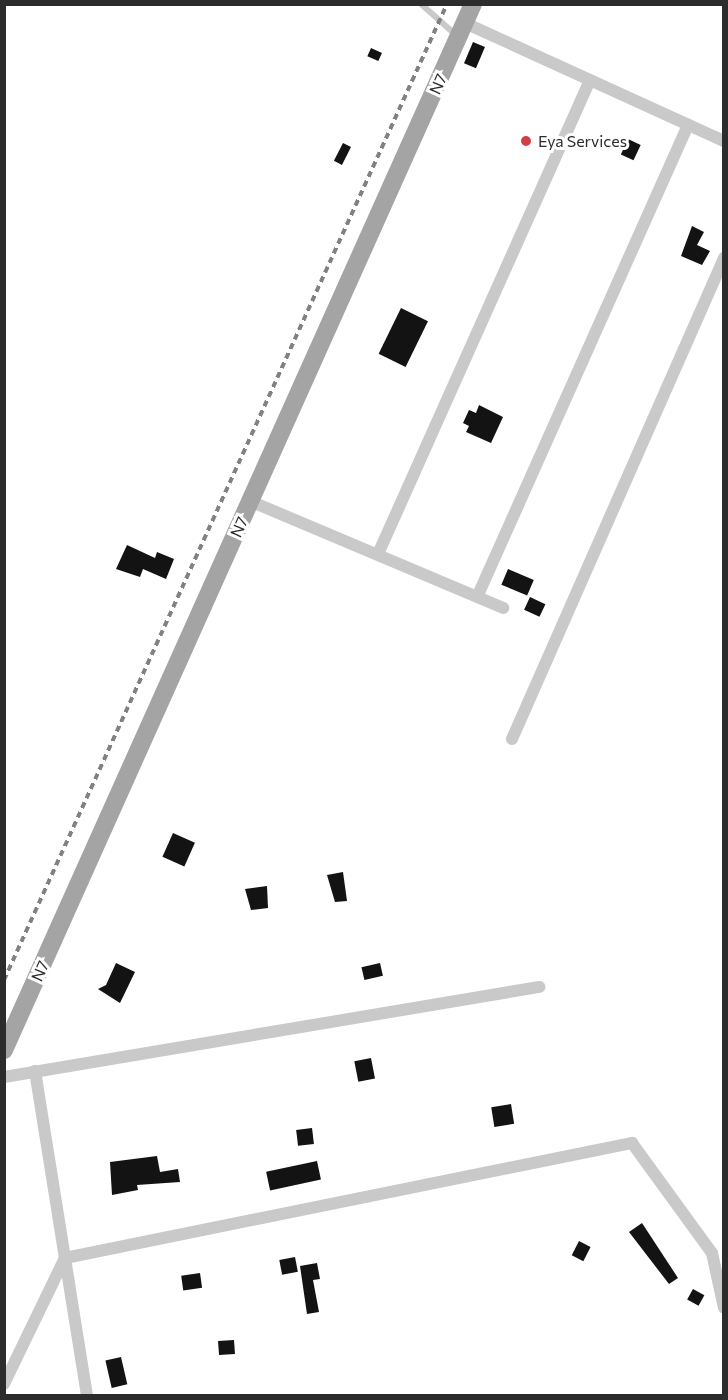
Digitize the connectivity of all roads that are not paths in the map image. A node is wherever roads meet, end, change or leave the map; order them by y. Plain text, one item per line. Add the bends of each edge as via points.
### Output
1 (421, 4) edge
2 (473, 4) edge
3 (462, 30) junction
4 (590, 80) junction
5 (688, 125) junction
6 (723, 141) edge
7 (723, 258) edge
8 (250, 501) junction
9 (378, 554) junction
10 (478, 595) junction
11 (503, 608) dead end
12 (512, 739) dead end
13 (539, 987) dead end
14 (4, 1050) edge
15 (35, 1071) junction
16 (4, 1077) edge
17 (65, 1258) junction
18 (723, 1308) edge
19 (4, 1384) edge
20 (87, 1395) edge

1 - 3 lane
2 - 3 main road, N7
3 - 4 street
3 - 8 main road, N7
4 - 5 street
4 - 9 street
5 - 6 street
5 - 10 street
7 - 12 street
8 - 9 street
8 - 14 main road, N7
9 - 10 street
10 - 11 street
13 - 15 street
15 - 16 street
15 - 17 street
17 - 18 street via 632,1143 712,1253
17 - 19 street
17 - 20 street

